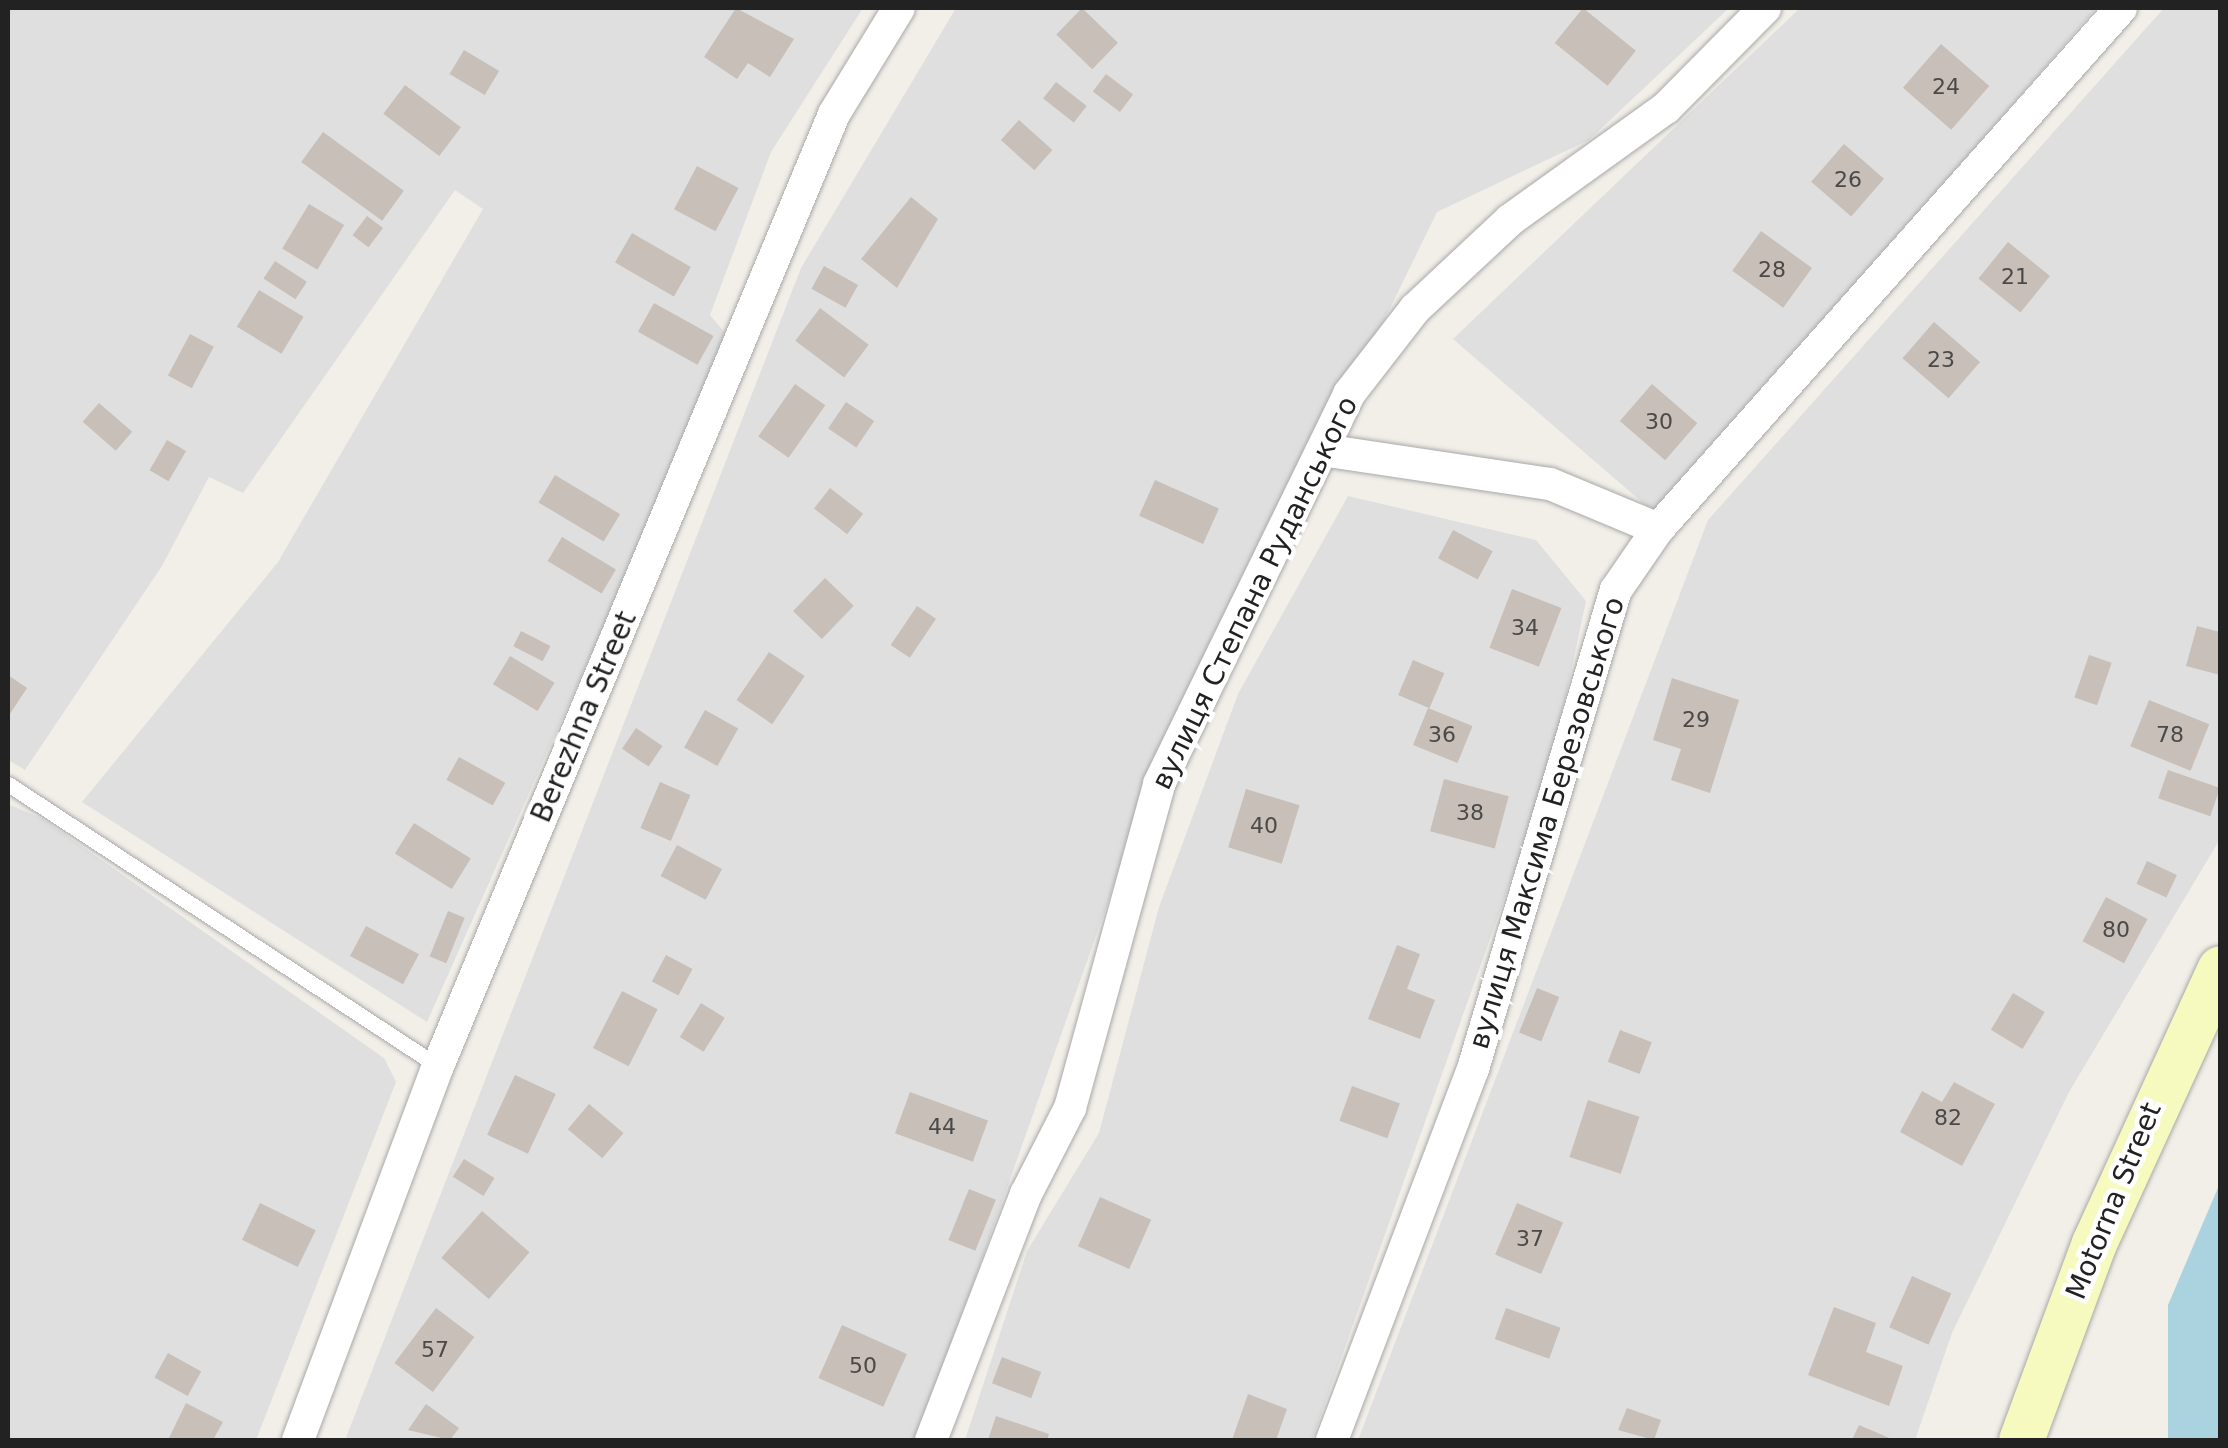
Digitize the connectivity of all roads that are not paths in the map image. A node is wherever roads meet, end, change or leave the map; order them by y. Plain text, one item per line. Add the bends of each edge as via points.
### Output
1 (899, 8) edge
2 (1765, 8) edge
3 (2120, 8) edge
4 (1329, 451) junction
5 (1658, 530) junction
6 (8, 784) edge
7 (2220, 968) edge
8 (438, 1066) junction
9 (298, 1440) edge
10 (931, 1440) edge
11 (1332, 1440) edge
12 (2021, 1440) edge

1 - 8 street, Berezhna Street via 834,114
2 - 4 street, вулиця Степана Руданського via 1666,108 1510,220 1415,309 1350,394
3 - 5 street, вулиця Максима Березовського
4 - 5 street via 1550,484
4 - 10 street, вулиця Степана Руданського via 1159,784 1070,1108 1026,1194
5 - 11 street, вулиця Максима Березовського via 1616,590 1473,1070
6 - 8 lane
7 - 12 street, Motorna Street via 2094,1242
8 - 9 street, Berezhna Street

